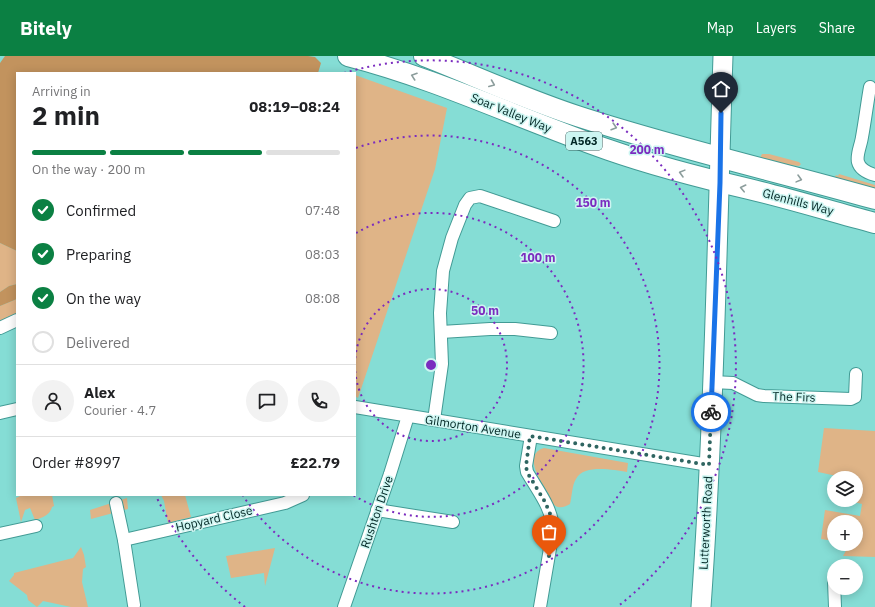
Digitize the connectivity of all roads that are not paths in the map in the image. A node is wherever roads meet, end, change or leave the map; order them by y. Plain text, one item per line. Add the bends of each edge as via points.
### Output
1 (348, 56) edge
2 (424, 56) edge
3 (723, 56) edge
4 (870, 87) dead end
5 (871, 103) edge
6 (721, 157) junction
7 (875, 175) edge
8 (720, 183) junction
9 (875, 199) edge
10 (554, 221) dead end
11 (875, 223) edge
12 (16, 320) edge
13 (0, 328) edge
14 (441, 332) junction
15 (551, 333) dead end
16 (856, 374) dead end
17 (712, 382) junction
18 (356, 407) edge
19 (16, 409) edge
20 (0, 413) edge
21 (408, 416) junction
22 (434, 420) junction
23 (530, 436) junction
24 (709, 465) junction
25 (301, 496) edge
26 (116, 503) dead end
27 (378, 510) junction
28 (453, 522) dead end
29 (36, 526) dead end
30 (0, 534) edge
31 (124, 540) junction
32 (835, 595) edge
33 (134, 605) dead end
34 (344, 607) edge
35 (540, 607) edge
36 (701, 607) edge
37 (835, 607) edge

8 -> 1 highway, Soar Valley Way / A563 via 611,151 431,82
2 -> 6 highway, Soar Valley Way / A563 via 576,116
3 - 6 main road, Lutterworth Road
4 - 5 street
5 - 7 street via 858,162 862,169
6 - 8 main road, Lutterworth Road
6 -> 9 highway, Glenhills Way / A563
11 -> 8 highway, Glenhills Way / A563
8 - 17 main road, Lutterworth Road
10 - 14 street via 480,196 470,198 464,205 443,271
12 - 13 street
14 - 15 street via 515,329
14 - 22 street via 442,364
16 - 17 street, The Firs via 855,397 851,399 764,396 733,383
17 - 24 main road, Lutterworth Road
18 - 21 street, Gilmorton Avenue
19 - 20 street
21 - 22 street, Gilmorton Avenue
21 - 27 street, Rushton Drive
22 - 23 street, Gilmorton Avenue
23 - 24 street, Gilmorton Avenue
23 - 35 street via 527,472 549,509 553,522
24 - 36 main road, Lutterworth Road
25 - 31 street, Hopyard Close via 285,503
26 - 31 street
27 - 28 street
27 - 34 street, Rushton Drive
29 - 30 street
31 - 33 street
32 - 37 street

